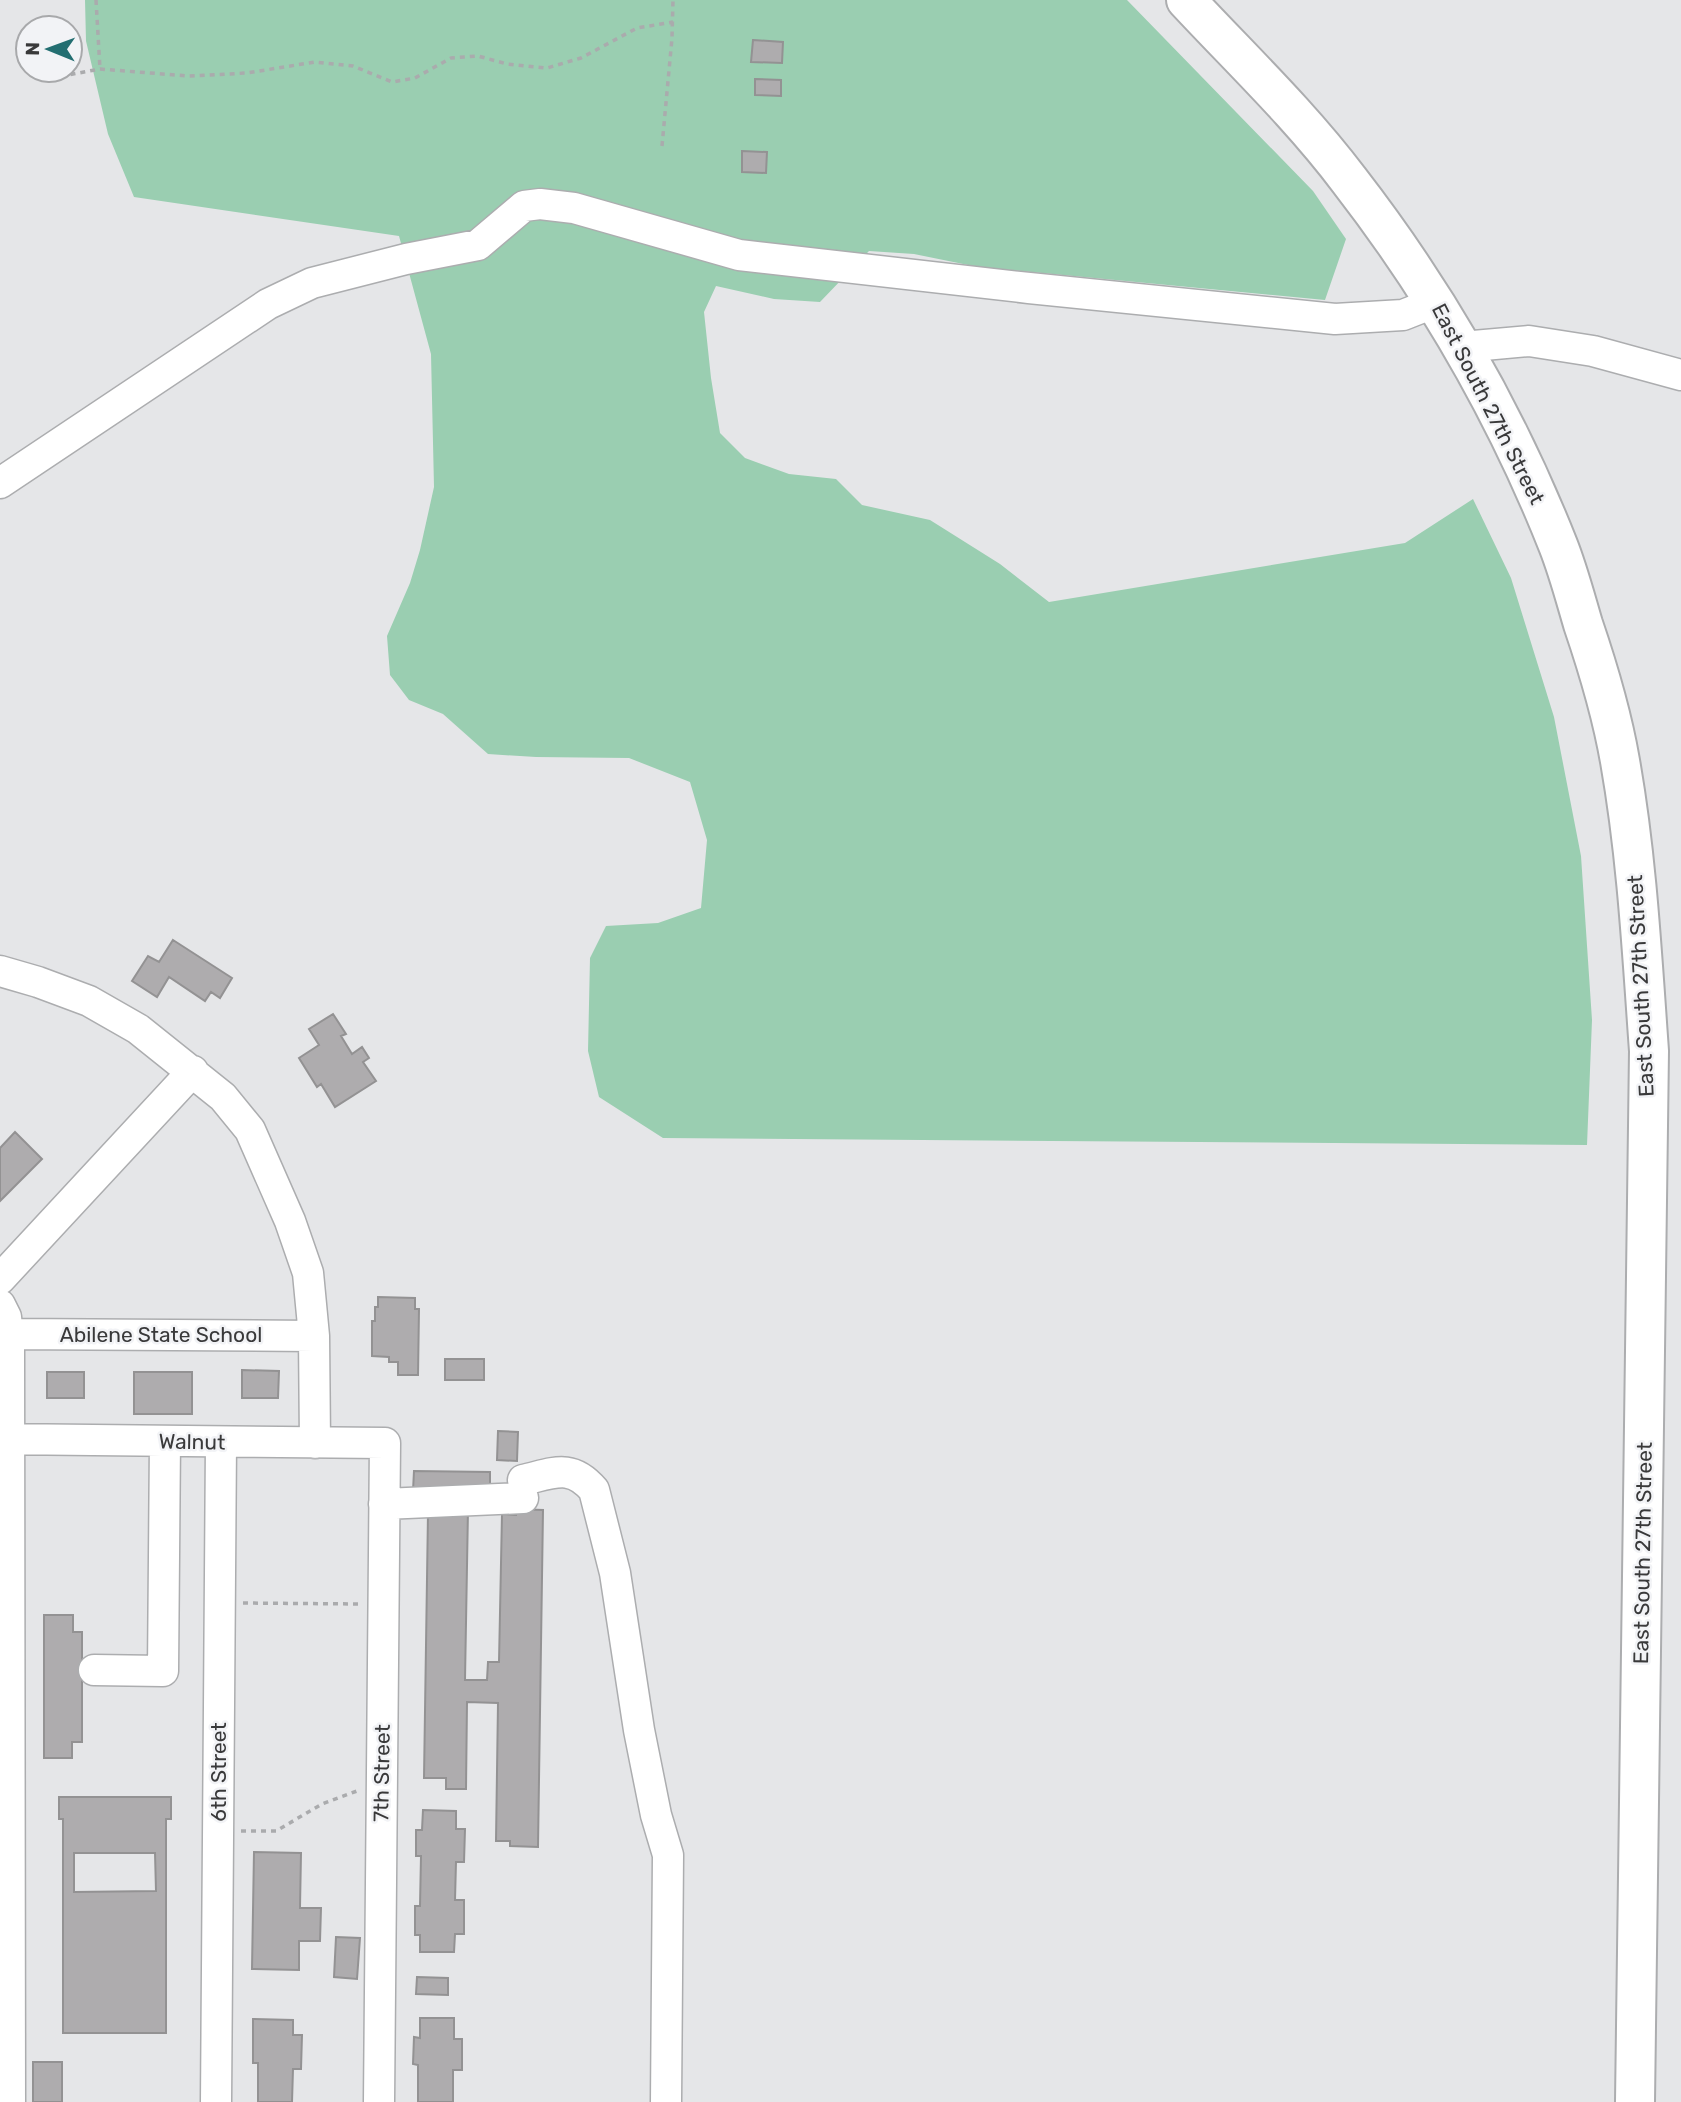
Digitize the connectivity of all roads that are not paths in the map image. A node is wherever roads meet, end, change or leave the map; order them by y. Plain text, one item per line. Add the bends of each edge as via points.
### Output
1 (1186, 0) edge
2 (1436, 302) junction
3 (1462, 347) junction
4 (1681, 375) edge
5 (0, 483) edge
6 (0, 971) edge
7 (193, 1071) junction
8 (0, 1279) edge
9 (0, 1305) edge
10 (314, 1336) junction
11 (8, 1341) junction
12 (5, 1439) edge
13 (166, 1441) junction
14 (221, 1442) junction
15 (315, 1443) junction
16 (385, 1443) joint
17 (384, 1503) junction
18 (94, 1670) dead end
19 (5, 1994) edge
20 (10, 2102) edge
21 (216, 2102) edge
22 (379, 2102) edge
23 (666, 2102) edge
24 (1635, 2102) edge

1 - 2 main road, East South 27th Street via 1290,108 1340,168
2 - 3 main road, East South 27th Street
2 - 5 street via 1403,316 1335,319 1042,290 739,255 574,208 524,206 478,246 312,283 268,304
3 - 4 street via 1529,341 1593,351
3 - 24 main road, East South 27th Street via 1524,463 1559,547 1620,761 1636,881 1649,1051
6 - 7 street via 89,1001 138,1029
7 - 8 street
7 - 10 street via 223,1097 250,1130 269,1171 308,1273
9 - 11 street
10 - 11 street, Abilene State School
10 - 15 street
11 - 12 street
12 - 13 street, Walnut
12 - 19 street
13 - 14 street, Walnut
13 - 18 street via 163,1671
14 - 15 street, Walnut
14 - 21 street, 6th Street
15 - 16 street, Walnut
16 - 17 street, 7th Street
17 - 22 street, 7th Street
17 - 23 street via 523,1489 552,1473 574,1473 594,1490 615,1573 644,1754 668,1855
19 - 20 street

